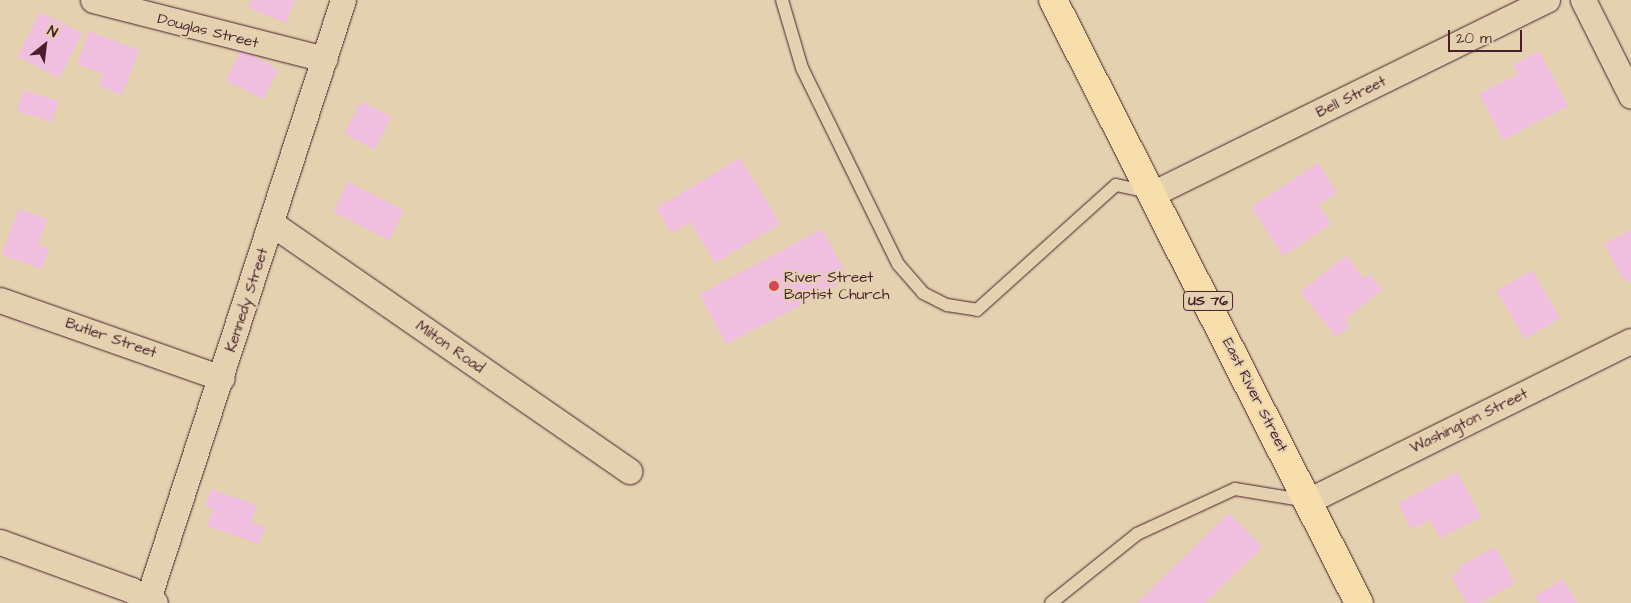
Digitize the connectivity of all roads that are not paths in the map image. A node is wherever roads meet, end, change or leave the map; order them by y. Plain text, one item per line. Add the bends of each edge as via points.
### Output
1 (93, 0) edge
2 (343, 0) edge
3 (782, 0) edge
4 (1053, 0) edge
5 (1547, 0) edge
6 (1582, 0) edge
7 (325, 59) junction
8 (1631, 96) edge
9 (1154, 193) junction
10 (271, 223) junction
11 (0, 300) edge
12 (1631, 340) edge
13 (222, 378) junction
14 (629, 471) dead end
15 (1308, 501) junction
16 (0, 542) edge
17 (153, 602) edge
18 (1051, 603) edge
19 (1359, 603) edge

1 - 7 street, Douglas Street
2 - 7 street, Kennedy Street
3 - 9 lane via 802,68 898,264 923,293 947,305 977,310 1116,185
4 - 9 main road, East River Street / US 76
5 - 9 street, Bell Street
6 - 8 street
7 - 10 street, Kennedy Street
9 - 15 main road, East River Street / US 76
10 - 13 street, Kennedy Street
10 - 14 street, Milton Road
11 - 13 street, Butler Street
12 - 15 street, Washington Street
13 - 17 street, Kennedy Street
15 - 18 lane via 1235,490 1137,534
15 - 19 main road, East River Street / US 76
16 - 17 street

